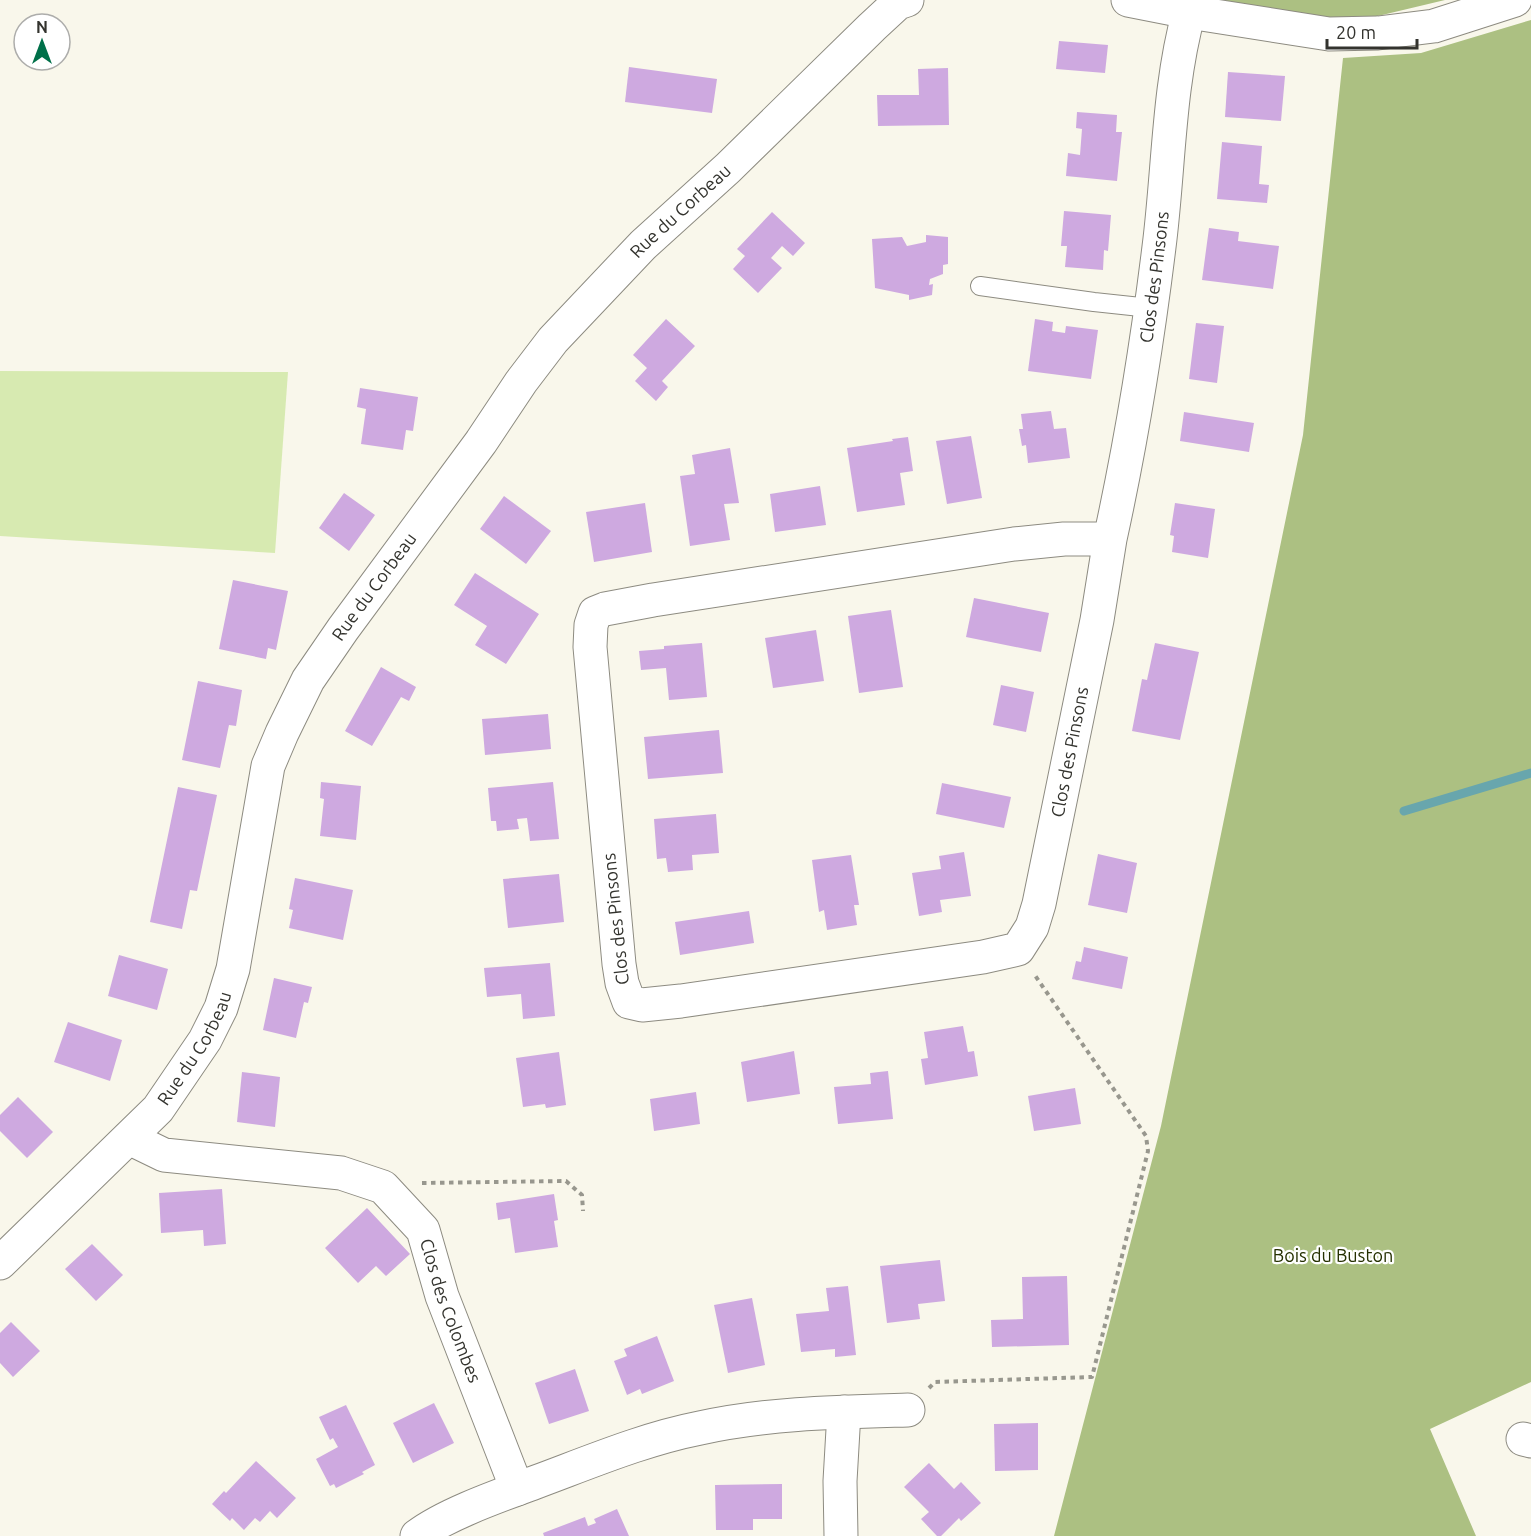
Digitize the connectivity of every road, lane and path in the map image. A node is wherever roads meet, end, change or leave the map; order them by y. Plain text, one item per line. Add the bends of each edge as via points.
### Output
1 (907, 0) edge
2 (1128, 0) edge
3 (1515, 0) edge
4 (1189, 12) junction
5 (980, 285) dead end
6 (1150, 308) junction
7 (1110, 539) junction
8 (1018, 949) junction
9 (129, 1138) junction
10 (383, 1187) junction
11 (583, 1211) dead end
12 (0, 1263) edge
13 (908, 1410) joint
14 (844, 1412) junction
15 (517, 1488) junction
16 (417, 1536) edge
17 (841, 1536) edge

1 - 9 street, Rue du Corbeau via 898,3 872,27 643,245 553,340 308,680 268,766 233,969 221,1008 205,1040 158,1109
2 - 4 street
3 - 4 street via 1434,26 1378,33 1329,34
4 - 6 street, Clos des Pinsons via 1173,101
5 - 6 lane
6 - 7 street, Clos des Pinsons via 1127,464
7 - 8 street, Clos des Pinsons via 1039,904 1032,927
7 - 8 street, Clos des Pinsons via 1014,544 653,600 595,613 591,625 619,964 629,1002 642,1005 681,1001
8 - 13 path via 1146,1136 1148,1151 1092,1377 934,1382
9 - 10 street, Clos des Colombes via 164,1155 341,1173
9 - 12 street, Rue du Corbeau
10 - 11 path via 566,1180 582,1195
10 - 15 street, Clos des Colombes via 423,1230 442,1296
13 - 14 street
14 - 15 street via 764,1417 699,1428 626,1448
14 - 17 street
15 - 16 street via 431,1525

